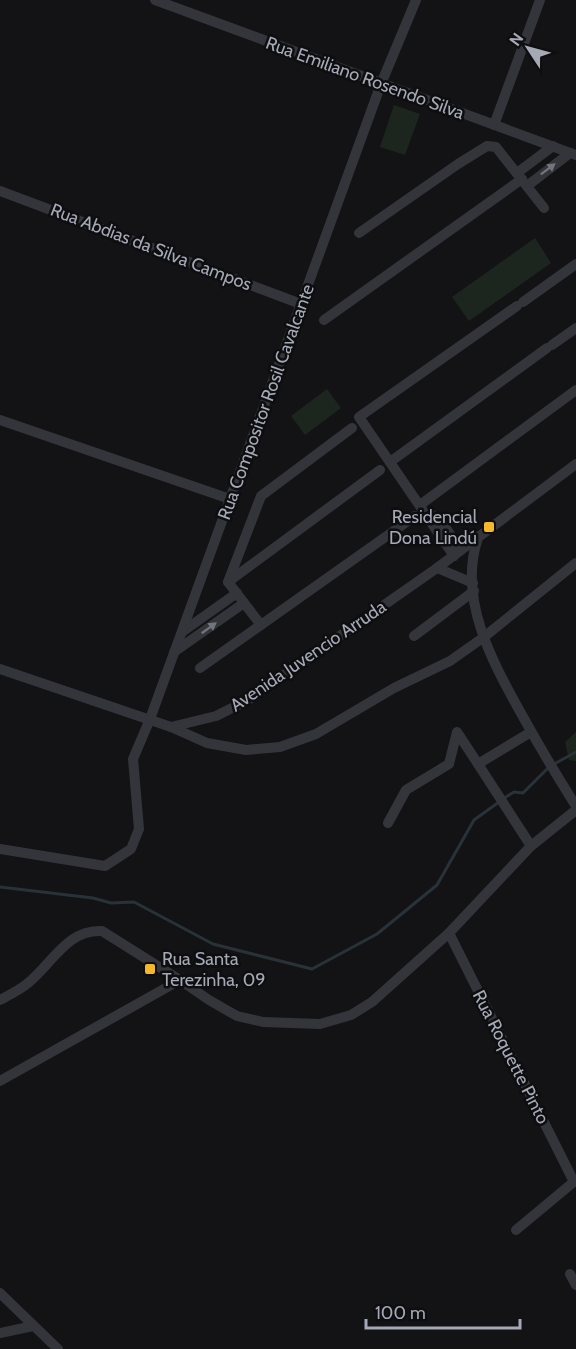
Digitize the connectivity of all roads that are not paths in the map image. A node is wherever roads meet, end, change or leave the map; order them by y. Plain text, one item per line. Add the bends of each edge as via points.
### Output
1 (155, 0) edge
2 (416, 0) edge
3 (540, 0) edge
4 (174, 3) edge
5 (381, 84) junction
6 (494, 125) junction
7 (553, 146) junction
8 (573, 154) edge
9 (522, 179) junction
10 (0, 191) edge
11 (544, 208) dead end
12 (359, 232) dead end
13 (576, 264) edge
14 (301, 304) junction
15 (324, 320) dead end
16 (576, 328) edge
17 (576, 390) edge
18 (0, 420) edge
19 (352, 428) dead end
20 (390, 462) junction
21 (576, 464) edge
22 (380, 470) dead end
23 (230, 499) junction
24 (420, 511) junction
25 (478, 538) junction
26 (457, 553) junction
27 (576, 563) edge
28 (437, 568) junction
29 (228, 582) junction
30 (473, 587) junction
31 (237, 593) junction
32 (244, 603) junction
33 (261, 625) junction
34 (182, 632) junction
35 (414, 636) dead end
36 (484, 637) junction
37 (174, 653) junction
38 (200, 668) dead end
39 (0, 669) edge
40 (150, 720) junction
41 (171, 727) junction
42 (531, 732) junction
43 (478, 764) junction
44 (575, 805) edge
45 (388, 823) dead end
46 (531, 846) junction
47 (0, 849) edge
48 (449, 933) junction
49 (180, 980) junction
50 (0, 1000) edge
51 (0, 1081) edge
52 (575, 1181) edge
53 (516, 1230) dead end
54 (570, 1274) dead end
55 (576, 1285) edge
56 (0, 1293) edge
57 (33, 1326) junction
58 (0, 1333) edge
59 (57, 1349) edge

1 - 4 street, Rua Emiliano Rosendo Silva
2 - 5 street, Rua Compositor Rosil Cavalcante
3 - 6 street
4 - 5 street, Rua Emiliano Rosendo Silva
5 - 6 street, Rua Emiliano Rosendo Silva
5 - 14 street, Rua Compositor Rosil Cavalcante
6 - 7 street, Rua Emiliano Rosendo Silva
7 - 8 street, Rua Emiliano Rosendo Silva
7 - 9 street
9 -> 8 street
9 - 11 street
9 - 12 street via 496,147 487,146
9 - 15 street
10 - 14 street, Rua Abdias da Silva Campos
13 - 20 street via 359,417
14 - 23 street, Rua Compositor Rosil Cavalcante
16 - 20 street
17 - 24 street
18 - 23 street
19 - 29 street via 261,496
20 - 24 street
21 - 25 street
22 - 29 street
23 - 34 street, Rua Compositor Rosil Cavalcante
24 - 26 street
24 - 33 street
25 - 26 street, Avenida Juvencio Arruda
25 - 30 street via 473,556
26 - 28 street, Avenida Juvencio Arruda
27 - 36 street
28 - 30 street
28 - 41 street, Avenida Juvencio Arruda via 241,704 216,716
29 - 31 street
30 - 35 street
30 - 36 street
31 - 32 street
31 - 34 street
32 - 33 street
37 -> 32 street
33 - 38 street
34 - 37 street, Rua Compositor Rosil Cavalcante
36 - 41 street via 450,661 394,688 316,734 279,747 231,748 207,743
36 - 42 street via 493,662
37 - 40 street, Rua Compositor Rosil Cavalcante
39 - 40 street
40 - 41 street
40 - 47 street, Rua Compositor Rosil Cavalcante via 133,759 139,829 131,849 105,866
42 - 43 street
42 - 44 street
43 - 45 street via 458,732 449,764 406,790
43 - 46 street
44 - 46 street
46 - 48 street
48 - 49 street via 372,1002 351,1015 320,1024 263,1022 237,1016
48 - 52 street, Rua Roquette Pinto
49 - 50 street via 102,931 91,930 68,942 28,983
49 - 51 street
52 - 53 street
54 - 55 street
56 - 57 street
57 - 58 street
57 - 59 street

